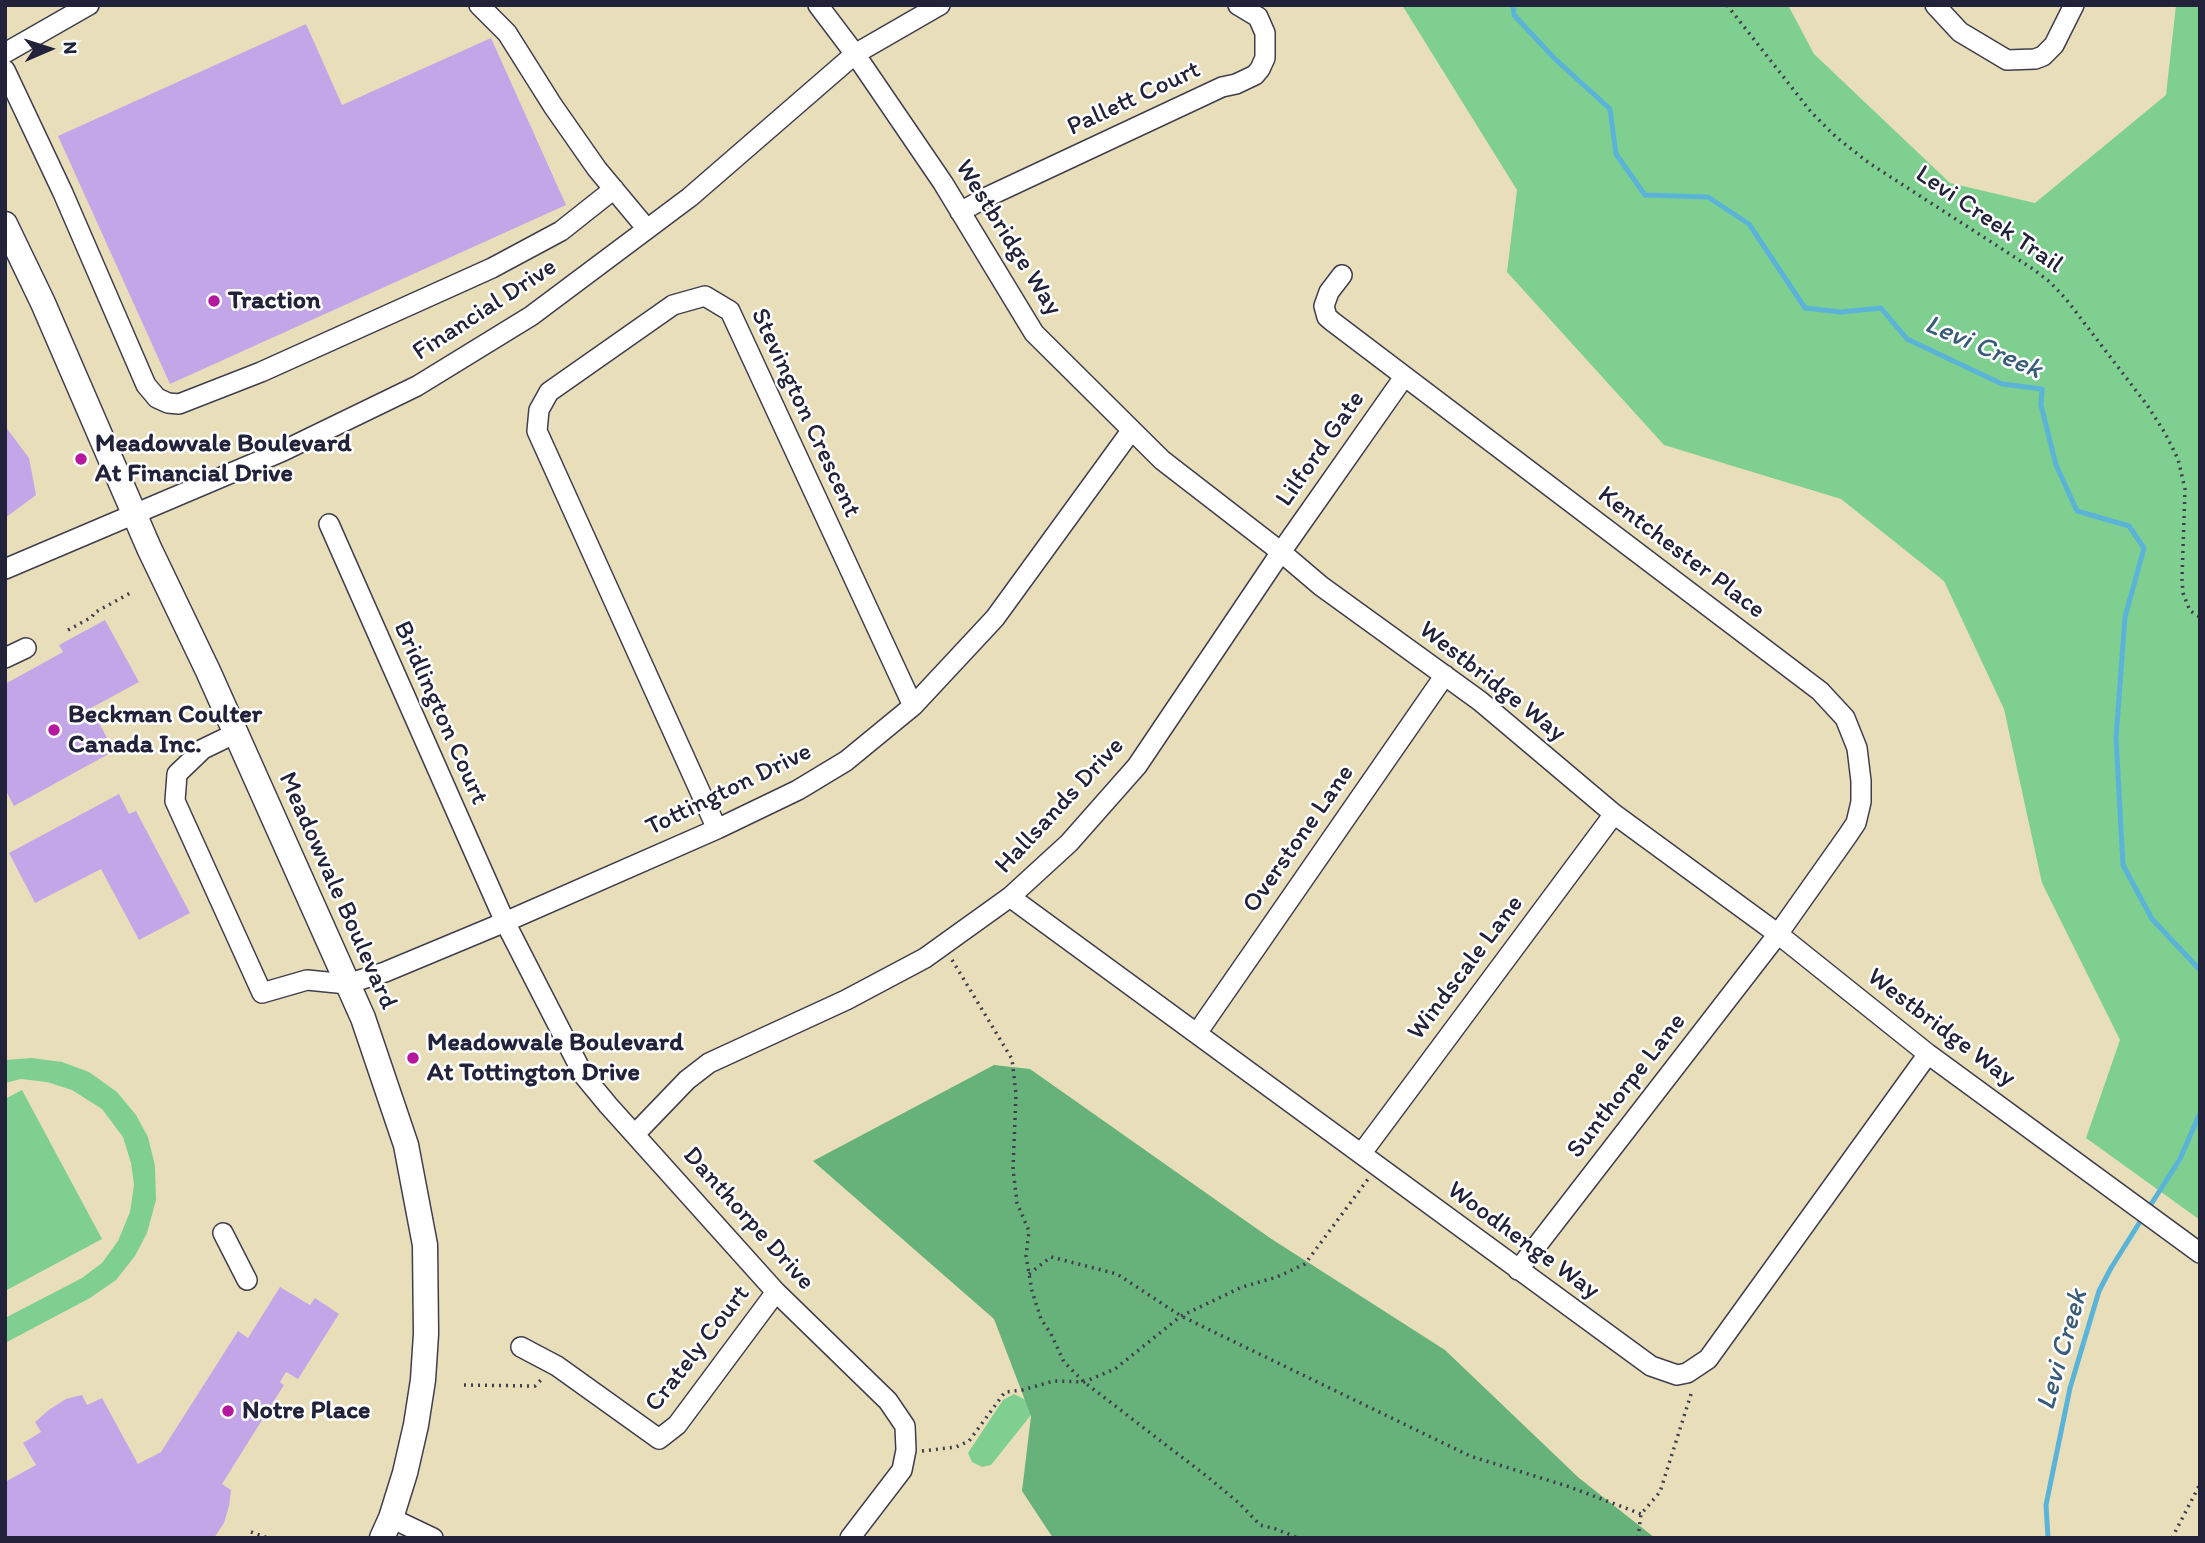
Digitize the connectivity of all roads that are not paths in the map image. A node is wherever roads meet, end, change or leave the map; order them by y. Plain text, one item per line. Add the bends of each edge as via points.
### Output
1 (89, 5) edge
2 (479, 5) edge
3 (818, 5) edge
4 (940, 5) edge
5 (1238, 5) edge
6 (1935, 5) edge
7 (2074, 5) edge
8 (5, 53) edge
9 (855, 54) junction
10 (5, 70) edge
11 (614, 189) junction
12 (960, 212) junction
13 (5, 224) edge
14 (647, 229) junction
15 (1342, 275) dead end
16 (1404, 377) junction
17 (1131, 431) junction
18 (134, 513) junction
19 (329, 524) dead end
20 (1281, 552) junction
21 (5, 569) edge
22 (26, 648) dead end
23 (5, 658) edge
24 (1445, 675) junction
25 (913, 706) junction
26 (234, 734) junction
27 (1614, 814) junction
28 (717, 829) junction
29 (1010, 897) junction
30 (505, 922) junction
31 (1778, 934) junction
32 (347, 984) junction
33 (1197, 1033) junction
34 (1928, 1054) junction
35 (635, 1134) junction
36 (1361, 1154) junction
37 (223, 1233) dead end
38 (2200, 1253) edge
39 (1518, 1270) junction
40 (247, 1280) dead end
41 (776, 1292) junction
42 (521, 1347) dead end
43 (387, 1528) edge
44 (433, 1538) edge
45 (850, 1538) edge

1 - 8 street
2 - 11 street via 507,33
3 - 9 street, Westbridge Way
4 - 9 street, Financial Drive
5 - 12 street, Pallett Court via 1258,17 1265,33 1265,58 1255,75
6 - 7 street via 1960,32 2007,60 2043,56 2054,45
9 - 12 street, Westbridge Way
9 - 14 street, Financial Drive
10 - 11 street via 146,385 156,398 168,403 179,404 261,372 492,268 561,231
11 - 14 street
12 - 17 street, Westbridge Way via 1034,333
13 - 18 main road, Meadowvale Boulevard
14 - 18 street, Financial Drive via 531,316 417,386 283,450
15 - 16 street, Kentchester Place via 1324,306 1327,317
16 - 20 street, Lilford Gate
16 - 31 street, Kentchester Place via 1840,710 1857,748 1861,802 1856,823
17 - 20 street, Westbridge Way
17 - 25 street, Tottington Drive via 995,618
18 - 21 street, Financial Drive
18 - 26 main road, Meadowvale Boulevard
19 - 30 street, Bridlington Court
20 - 24 street, Westbridge Way
20 - 29 street, Hallsands Drive via 1137,766 1069,843
22 - 23 street
24 - 27 street, Westbridge Way
24 - 33 street, Overstone Lane
25 - 28 street, Tottington Drive via 833,769
25 - 28 street, Stevington Crescent via 730,311 705,296 673,305 550,392 539,410 537,431
26 - 32 main road, Meadowvale Boulevard
26 - 32 street via 203,749 177,774 175,801 262,993 307,980
27 - 31 street, Westbridge Way
27 - 36 street, Windscale Lane
28 - 30 street, Tottington Drive
29 - 33 street, Woodhenge Way
29 - 35 street, Hallsands Drive via 925,958 709,1063
30 - 32 street, Tottington Drive
30 - 35 street, Danthorpe Drive via 584,1076
31 - 34 street, Westbridge Way
31 - 39 street, Sunthorpe Lane
32 - 43 main road, Meadowvale Boulevard via 407,1145 425,1245 423,1380 408,1461
33 - 36 street, Woodhenge Way
34 - 38 street, Westbridge Way
34 - 39 street, Woodhenge Way via 1708,1359 1687,1373 1677,1375 1651,1366
35 - 41 street, Danthorpe Drive
36 - 39 street, Woodhenge Way
37 - 40 street
41 - 42 street, Crately Court via 677,1425 659,1439 557,1366
41 - 45 street, Danthorpe Drive via 888,1401 905,1426 902,1470
43 - 44 street

